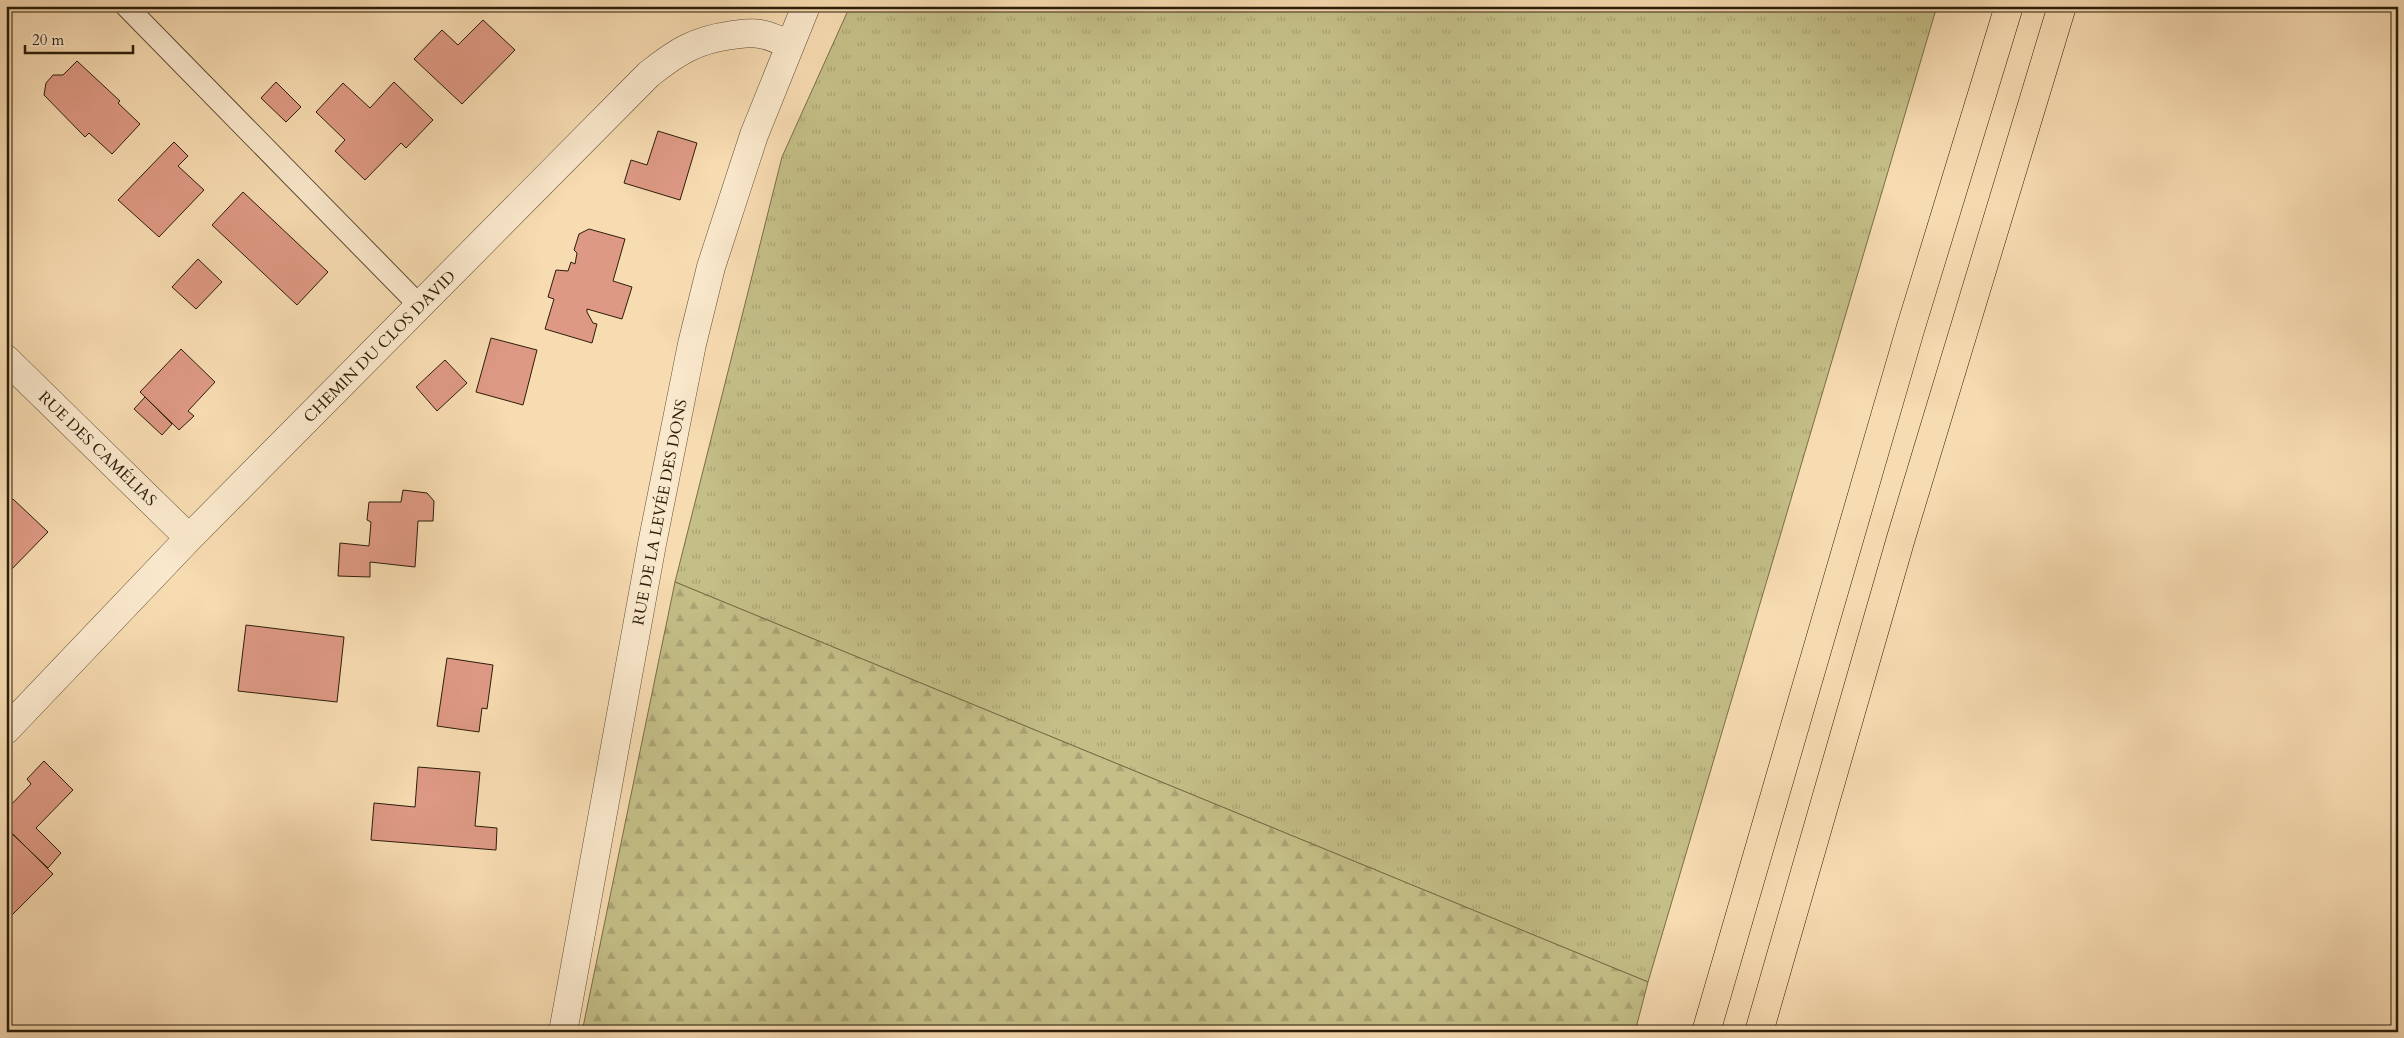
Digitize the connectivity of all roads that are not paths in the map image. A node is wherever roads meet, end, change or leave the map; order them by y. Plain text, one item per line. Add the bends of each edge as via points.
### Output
1 (126, 6) edge
2 (806, 6) edge
3 (2009, 6) edge
4 (2062, 6) edge
5 (789, 44) junction
6 (419, 305) junction
7 (6, 359) edge
8 (189, 538) junction
9 (6, 730) edge
10 (563, 1032) edge
11 (1706, 1032) edge
12 (1759, 1032) edge

1 - 6 lane
2 - 5 street, RUE DE LA LEVÉE DES DONS
3 - 11 highway via 1899,368
4 - 12 highway via 1901,538
5 - 6 street, CHEMIN DU CLOS DAVID via 761,34 738,34 698,42 664,62 623,98
5 - 10 street, RUE DE LA LEVÉE DES DONS via 723,228 692,344
6 - 8 street, CHEMIN DU CLOS DAVID
7 - 8 street, RUE DES CAMÉLIAS
8 - 9 street, CHEMIN DU CLOS DAVID

